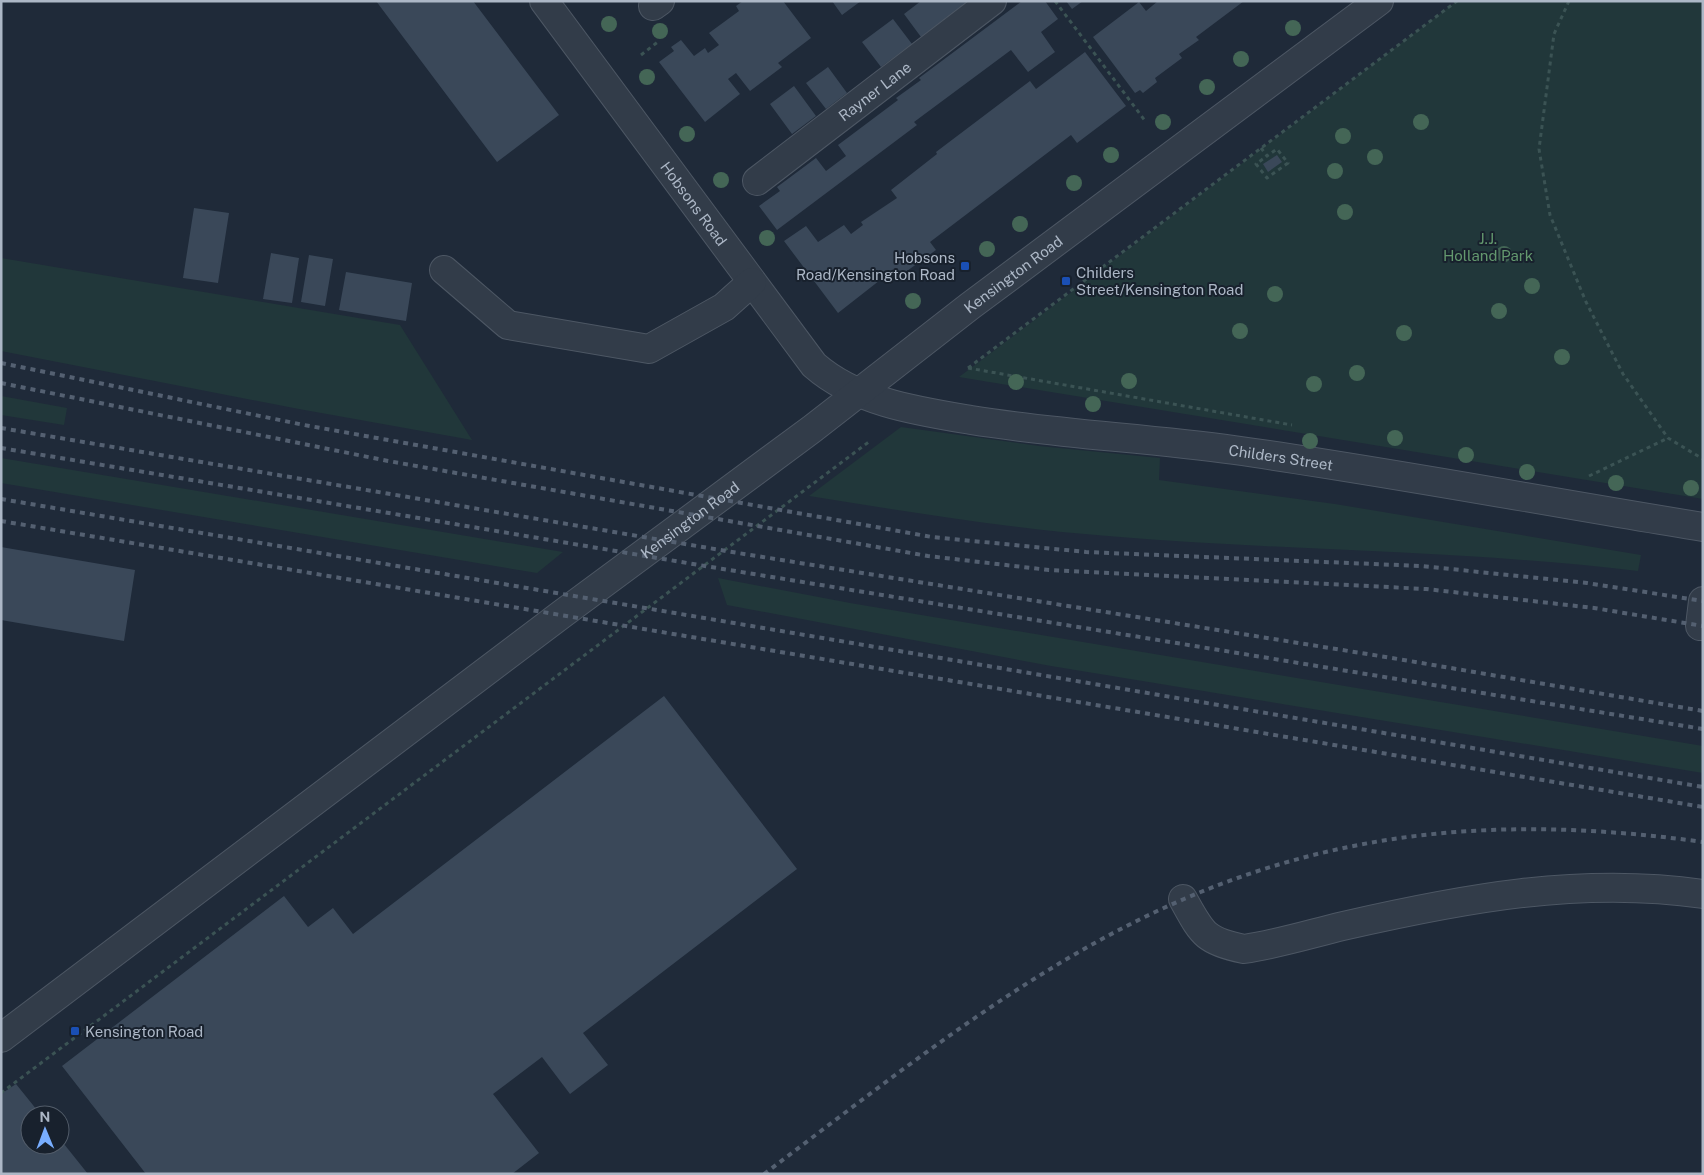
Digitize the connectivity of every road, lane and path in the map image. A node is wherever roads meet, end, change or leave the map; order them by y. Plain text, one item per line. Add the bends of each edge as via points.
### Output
1 (544, 1) edge
2 (992, 1) edge
3 (1055, 1) edge
4 (1379, 1) edge
5 (1456, 1) edge
6 (1569, 1) edge
7 (659, 41) dead end
8 (641, 55) dead end
9 (1146, 122) dead end
10 (1261, 148) junction
11 (1267, 156) junction
12 (757, 181) dead end
13 (444, 270) dead end
14 (752, 282) junction
15 (859, 392) junction
16 (1302, 426) dead end
17 (1668, 438) junction
18 (870, 441) dead end
19 (1703, 459) edge
20 (1588, 476) dead end
21 (1703, 527) edge
22 (1703, 894) edge
23 (1183, 899) dead end
24 (1, 1038) edge
25 (1, 1093) edge

1 - 14 street, Hobsons Road
2 - 12 street, Rayner Lane
3 - 9 path
4 - 15 street, Kensington Road
5 - 10 path
6 - 17 path via 1554,34 1538,149 1550,215 1586,302 1623,374
7 - 8 path
10 - 11 path
10 - 16 path via 968,368
11 - 11 path via 1277,149 1288,163 1267,178 1256,164
13 - 14 street via 508,325 649,349 724,307
14 - 15 street, Hobsons Road via 814,365
15 - 21 street, Childers Street via 916,410 986,422 1235,450
15 - 24 street, Kensington Road
17 - 19 path
17 - 20 path
18 - 25 path
22 - 23 street via 1629,887 1514,893 1454,902 1244,949 1221,945 1207,938

